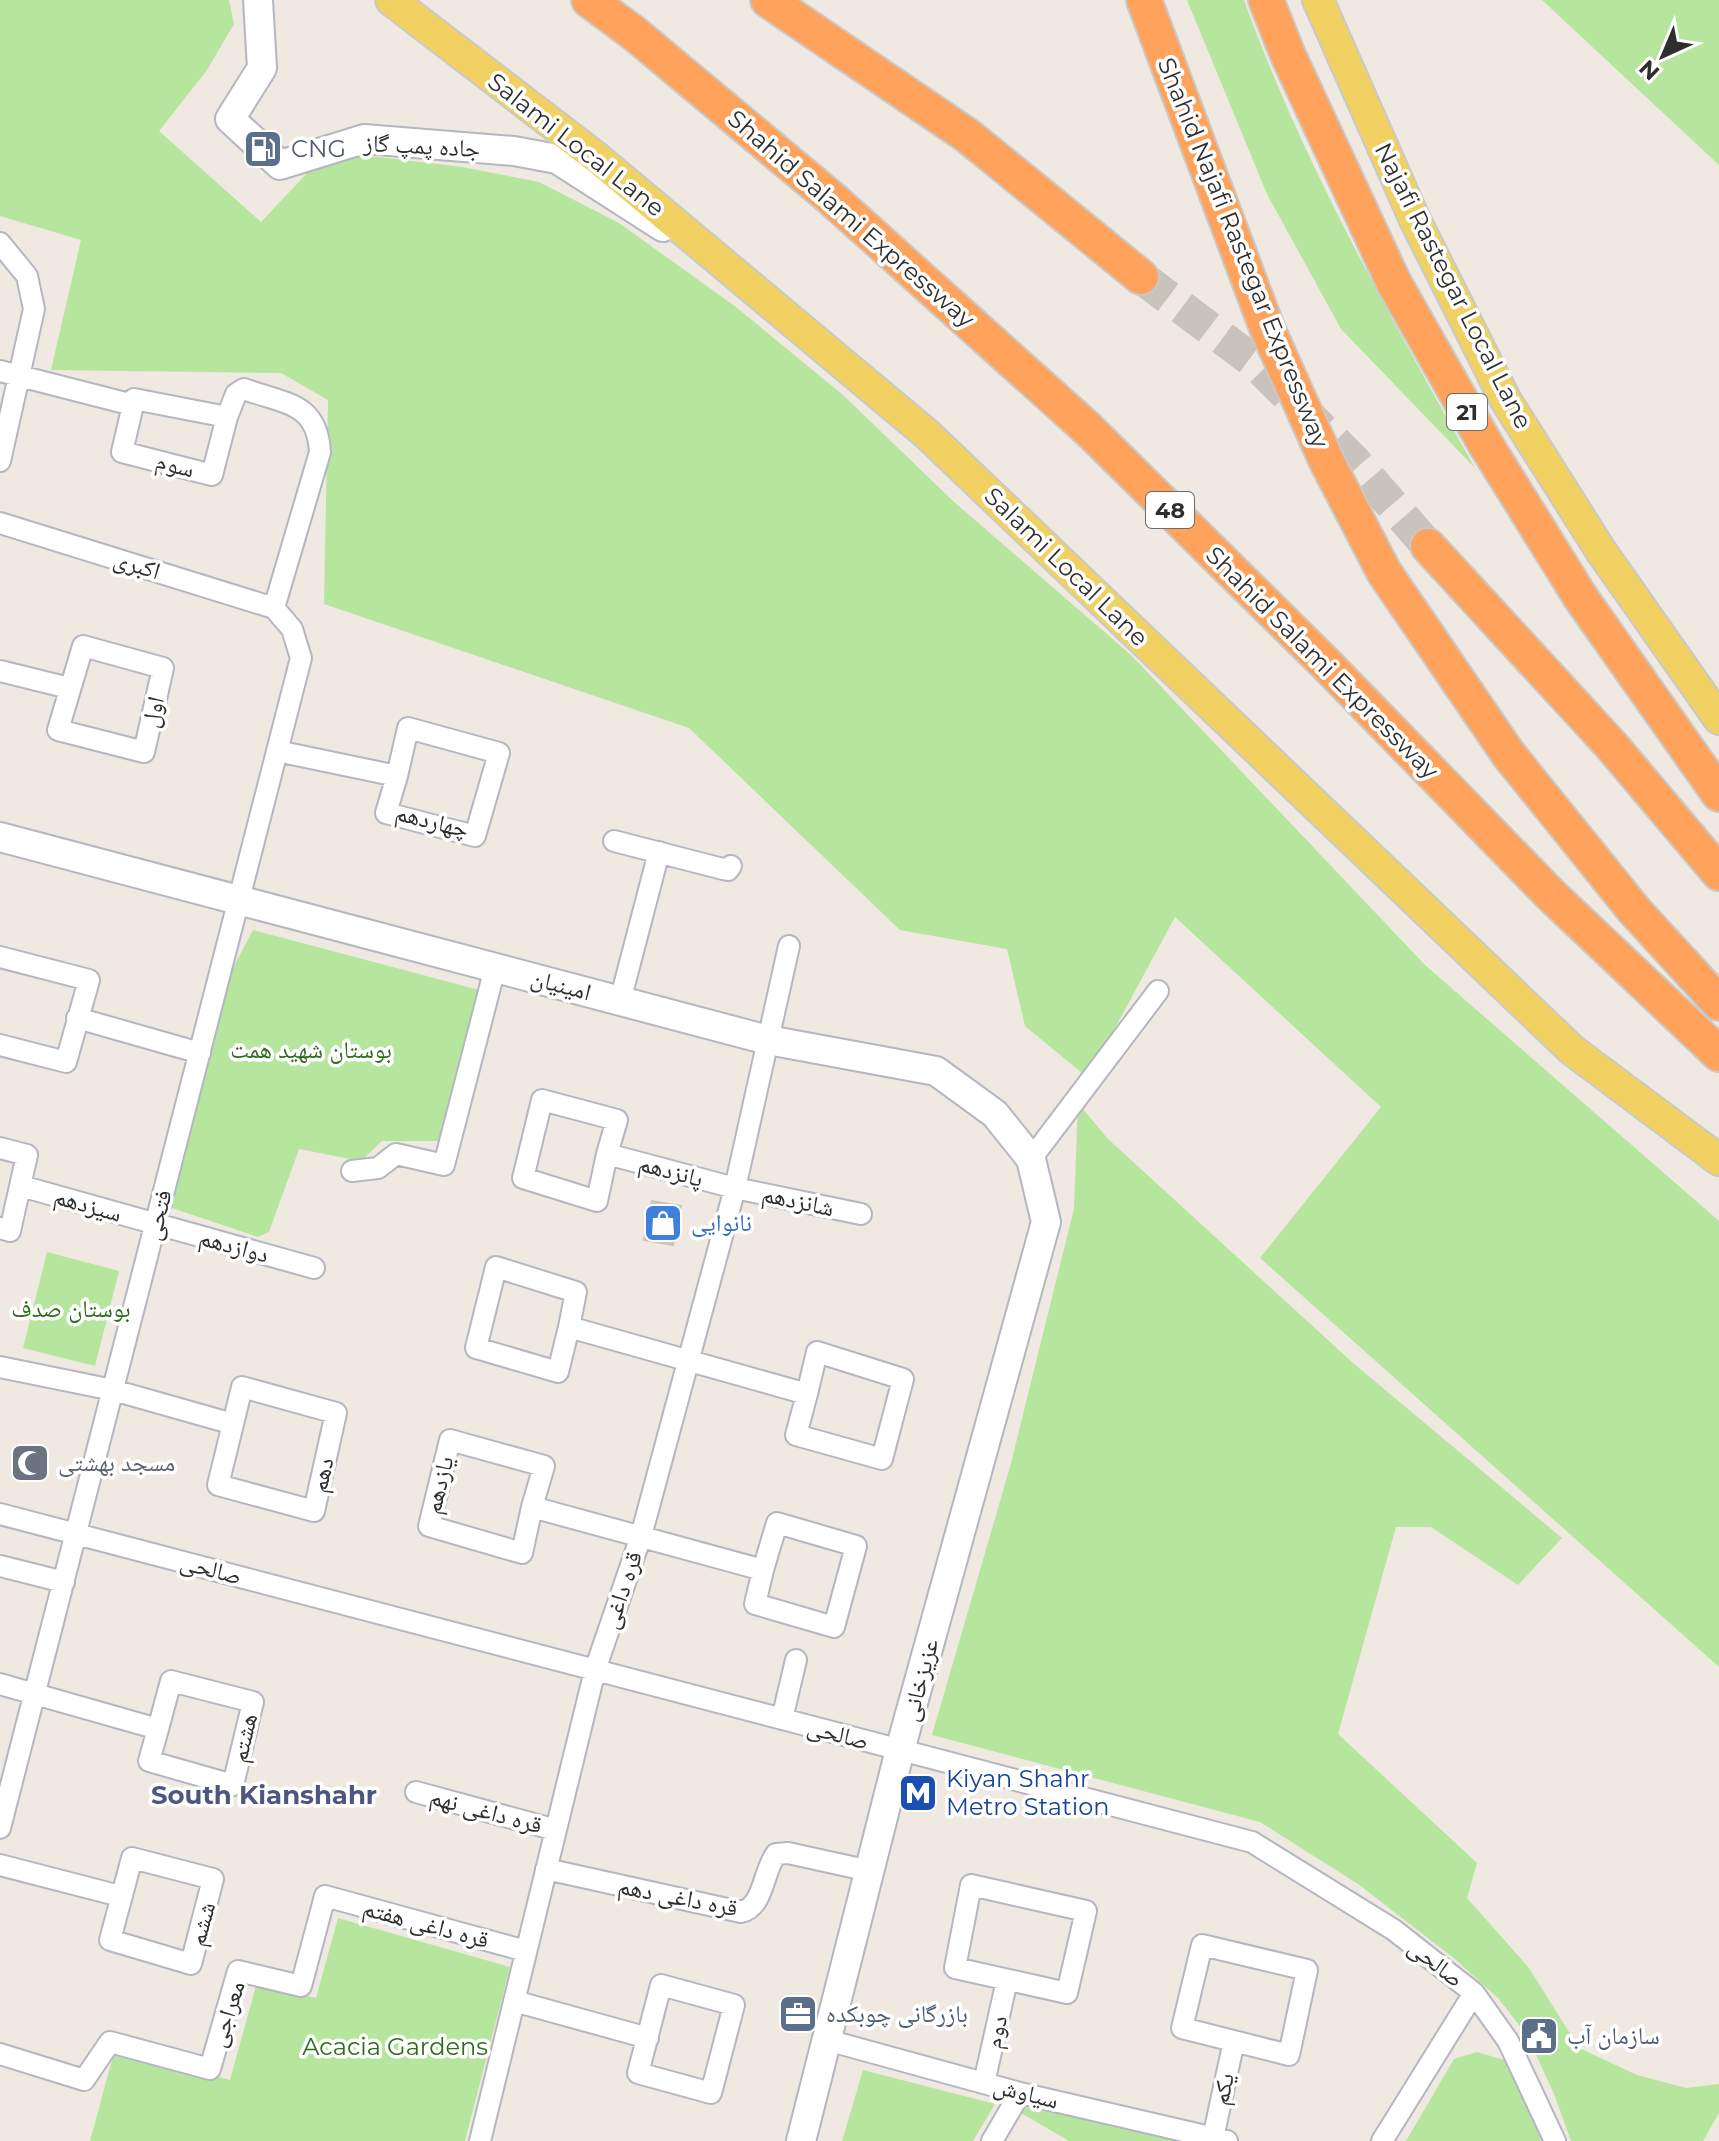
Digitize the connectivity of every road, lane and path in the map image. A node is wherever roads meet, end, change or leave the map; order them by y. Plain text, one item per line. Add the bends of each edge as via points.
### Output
1 (258, 0) edge
2 (391, 0) edge
3 (589, 0) edge
4 (768, 0) edge
5 (1144, 0) edge
6 (1266, 0) edge
7 (1318, 0) edge
8 (0, 243) edge
9 (730, 269) junction
10 (1141, 277) tunnel mouth
11 (10, 373) edge
12 (133, 405) junction
13 (227, 417) junction
14 (0, 461) edge
15 (0, 523) edge
16 (1428, 546) tunnel mouth
17 (274, 608) junction
18 (0, 671) edge
19 (69, 688) junction
20 (1719, 719) edge
21 (277, 751) junction
22 (397, 776) junction
23 (1719, 794) edge
24 (0, 837) edge
25 (614, 841) dead end
26 (659, 852) junction
27 (731, 866) dead end
28 (1719, 873) edge
29 (239, 900) junction
30 (789, 946) dead end
31 (0, 957) edge
32 (495, 968) junction
33 (1158, 991) dead end
34 (620, 1001) junction
35 (1719, 1003) edge
36 (77, 1018) junction
37 (768, 1040) junction
38 (0, 1045) edge
39 (200, 1053) junction
40 (1719, 1054) edge
41 (1706, 1146) edge
42 (0, 1148) edge
43 (607, 1154) junction
44 (1031, 1159) junction
45 (1719, 1160) edge
46 (352, 1171) dead end
47 (21, 1186) junction
48 (735, 1188) junction
49 (861, 1214) dead end
50 (1046, 1222) joint
51 (155, 1225) junction
52 (0, 1228) edge
53 (314, 1268) dead end
54 (569, 1327) junction
55 (688, 1360) junction
56 (0, 1367) edge
57 (113, 1390) junction
58 (807, 1394) junction
59 (233, 1424) junction
60 (532, 1507) junction
61 (0, 1514) edge
62 (76, 1534) junction
63 (641, 1536) junction
64 (0, 1566) edge
65 (763, 1570) junction
66 (64, 1582) junction
67 (796, 1660) dead end
68 (595, 1670) junction
69 (0, 1684) edge
70 (35, 1694) junction
71 (782, 1719) junction
72 (158, 1729) junction
73 (900, 1750) junction
74 (416, 1792) dead end
75 (0, 1828) edge
76 (556, 1830) junction
77 (0, 1865) edge
78 (546, 1869) junction
79 (870, 1871) junction
80 (120, 1896) junction
81 (325, 1896) joint
82 (526, 1951) junction
83 (1007, 1980) junction
84 (1474, 1993) junction
85 (514, 2001) junction
86 (648, 2038) junction
87 (827, 2040) junction
88 (1234, 2041) junction
89 (0, 2054) edge
90 (984, 2083) junction
91 (1020, 2093) junction
92 (1220, 2139) edge
93 (480, 2141) edge
94 (801, 2141) edge
95 (992, 2141) edge
96 (1382, 2141) edge
97 (1555, 2141) edge

1 - 9 main road, جاده پمپ گاز via 262,68 230,119 280,165 364,139 557,159
2 - 9 main road, Salami Local Lane via 597,158
3 - 40 highway, Shahid Salami Expressway / 48 via 831,198 1088,429 1550,894
4 - 10 highway via 968,136
5 - 35 highway, Shahid Najafi Rastegar Expressway, bridge via 1267,328 1384,572 1509,755 1634,910
6 - 23 highway, 21 via 1394,283 1486,445 1581,598
7 - 20 main road, Najafi Rastegar Local Lane via 1415,220 1505,399 1601,551
8 - 11 street via 27,276 34,309
9 - 41 main road, Salami Local Lane via 928,435 1572,1050
11 - 12 street
11 - 14 street
12 - 13 street via 134,399
12 - 13 street, سوم via 122,452 212,475
13 - 17 street via 236,394 244,389 307,412 316,426 320,452
15 - 17 street, اکبری
16 - 28 highway via 1611,745
17 - 21 street, فتحی via 292,629 301,658
18 - 19 street
19 - 19 street, اول via 83,646 163,668 144,752 58,730
21 - 22 street, چهاردهم
21 - 29 street, فتحی
22 - 22 street, چهاردهم via 386,813 475,836 499,753 408,728
24 - 29 main road, امینیان
25 - 26 street
26 - 27 street via 728,870
26 - 34 street
29 - 32 main road, امینیان
29 - 39 street, فتحی
30 - 37 street, قره داغی
31 - 36 street via 89,980
32 - 34 main road, امینیان
32 - 46 street via 444,1165 396,1154 378,1168
33 - 44 street
34 - 37 main road, امینیان
36 - 38 street via 66,1062
36 - 39 street
37 - 44 main road, امینیان via 936,1071 995,1114
37 - 48 street, قره داغی
39 - 51 street, فتحی
41 - 45 main road, Salami Local Lane
42 - 47 street, سیزدهم via 27,1155
43 - 43 street, پانزدهم via 597,1201 523,1178 542,1100 617,1120
43 - 48 street, پانزدهم
44 - 50 main road, امینیان
47 - 51 street, سیزدهم
47 - 52 street, سیزدهم via 10,1231
48 - 49 street, شانزدهم
48 - 55 street, قره داغی
50 - 73 main road, عزیزخانی
51 - 53 street, دوازدهم
51 - 57 street, فتحی
54 - 54 street via 558,1372 476,1348 496,1267 576,1292
54 - 55 street
55 - 58 street
55 - 63 street, قره داغی
56 - 57 street
57 - 59 street
57 - 62 street, فتحی
58 - 58 street via 817,1352 903,1379 882,1459 796,1435
59 - 59 street, دهم via 218,1485 314,1511 336,1413 242,1387
60 - 60 street, یازدهم via 522,1553 429,1526 450,1440 544,1466
60 - 63 street
61 - 62 street, صالحی
62 - 66 street, فتحی
62 - 68 street, صالحی
63 - 65 street
63 - 68 street, قره داغی
64 - 66 street
65 - 65 street via 777,1523 856,1546 834,1627 755,1604
66 - 70 street, فتحی
67 - 71 street
68 - 71 street, صالحی
68 - 76 street, قره داغی
69 - 70 street
70 - 72 street
70 - 75 street, فتحی
71 - 73 street, صالحی
72 - 72 street, هشتم via 149,1761 233,1785 253,1702 171,1681
73 - 79 main road, عزیزخانی
73 - 84 street, صالحی via 1252,1842 1394,1930
74 - 76 street, قره داغی نهم
76 - 78 street, قره داغی
77 - 80 street
78 - 79 street, قره داغی دهم via 741,1912 756,1903 776,1854
78 - 82 street, قره داغی
79 - 87 main road, عزیزخانی
80 - 80 street, ششم via 110,1940 191,1964 213,1879 132,1858
81 - 82 street, قره داغی هفتم
81 - 89 street, معراجی via 301,1986 238,1971 210,2069 110,2042 84,2080
82 - 85 street, قره داغی
83 - 83 street via 955,1968 971,1885 1086,1911 1067,1993
83 - 90 street, دوم
84 - 96 street
84 - 97 street, صالحی via 1508,2041
85 - 86 street
85 - 93 street, قره داغی
86 - 86 street via 638,2073 711,2093 734,2005 661,1985
87 - 90 street, سیاوش
87 - 94 main road, عزیزخانی
88 - 88 street via 1289,2055 1307,1970 1202,1945 1182,2028
88 - 92 street, یکم
90 - 91 street, سیاوش
91 - 92 street, سیاوش
91 - 95 street

